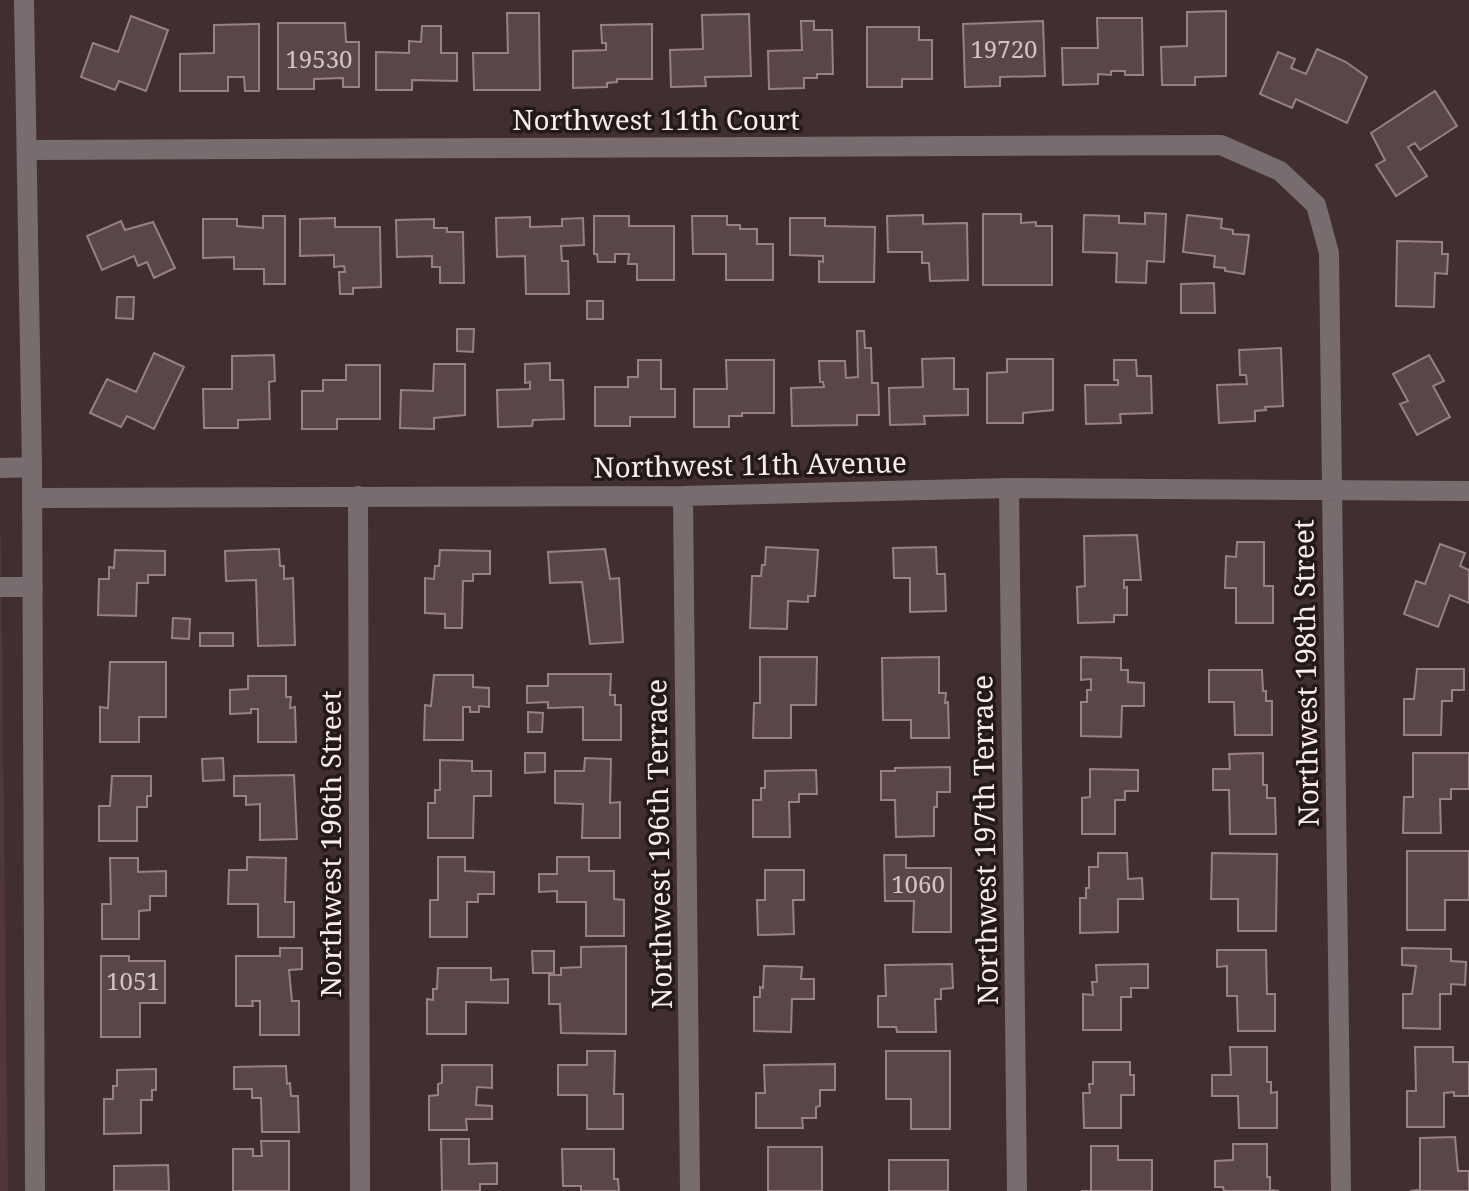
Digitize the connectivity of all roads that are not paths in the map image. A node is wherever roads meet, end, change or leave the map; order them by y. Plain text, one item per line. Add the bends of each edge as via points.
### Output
1 (24, 0) edge
2 (28, 150) junction
3 (1280, 171) joint
4 (32, 467) junction
5 (0, 468) edge
6 (1009, 488) junction
7 (1332, 489) junction
8 (1469, 491) edge
9 (358, 496) junction
10 (683, 496) junction
11 (33, 498) junction
12 (0, 587) edge
13 (33, 587) junction
14 (35, 1191) edge
15 (360, 1191) edge
16 (690, 1191) edge
17 (1017, 1191) edge
18 (1341, 1191) edge

1 - 2 street
2 - 3 street, Northwest 11th Court via 1221,145
2 - 4 street
3 - 7 street, Northwest 198th Street via 1316,205 1329,253
4 - 5 street
4 - 11 street
6 - 7 street, Northwest 11th Avenue
6 - 10 street, Northwest 11th Avenue
6 - 17 street, Northwest 197th Terrace
7 - 8 street, Northwest 11th Avenue
7 - 18 street, Northwest 198th Street
9 - 10 street, Northwest 11th Avenue
9 - 11 street, Northwest 11th Avenue
9 - 15 street, Northwest 196th Street
10 - 16 street, Northwest 196th Terrace
11 - 13 street
12 - 13 street
13 - 14 street

